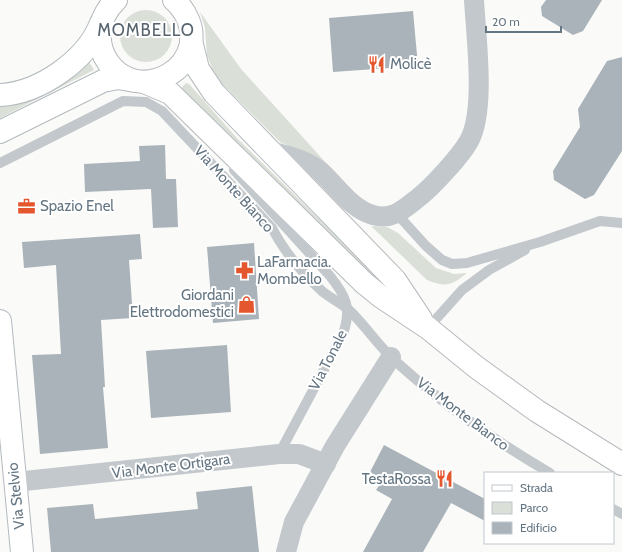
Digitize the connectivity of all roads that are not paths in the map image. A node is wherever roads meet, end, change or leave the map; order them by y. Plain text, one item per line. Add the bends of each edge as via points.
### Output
1 (104, 0) edge
2 (116, 0) edge
3 (174, 0) edge
4 (474, 0) edge
5 (101, 23) junction
6 (191, 41) junction
7 (140, 81) junction
8 (0, 95) edge
9 (29, 118) junction
10 (199, 120) junction
11 (0, 132) edge
12 (0, 148) edge
13 (270, 151) junction
14 (0, 163) edge
15 (397, 214) junction
16 (622, 222) edge
17 (540, 242) junction
18 (348, 309) junction
19 (0, 321) edge
20 (428, 328) junction
21 (391, 357) junction
22 (279, 454) junction
23 (326, 464) junction
24 (622, 464) edge
25 (548, 472) edge
26 (15, 482) junction
27 (22, 552) edge
28 (286, 552) edge

1 - 5 main road
2 - 5 main road via 104,14
3 - 6 main road, Via Monte Bianco via 189,22
4 - 15 street via 478,86 476,118 469,141 430,189
5 - 7 main road via 99,41 105,59 118,73
5 - 8 main road via 86,50 64,69 25,90
6 - 7 main road via 187,55 179,68 163,78
6 - 13 main road, Via Monte Bianco via 198,69 214,93
7 - 9 main road, Via Monte Bianco via 118,78 103,81
7 - 10 main road, Via Monte Bianco via 170,92
9 - 11 main road, Via Monte Bianco
9 - 12 main road via 8,134
10 - 18 lane, Via Tonale via 206,139 343,292
10 - 20 main road, Via Monte Bianco via 364,283
13 - 15 street via 303,160 319,171 360,211 375,216
13 - 20 main road, Via Monte Bianco via 394,280
14 - 18 lane, Via Monte Bianco via 123,101 146,102 162,111 272,228 294,263 324,293
15 - 17 lane via 426,246 442,260 452,264 467,263
16 - 17 lane via 600,221
17 - 20 lane via 489,270 462,290
18 - 21 lane, Via Monte Bianco
18 - 22 lane, Via Tonale via 343,334
19 - 26 main road, Via Stelvio
20 - 24 main road, Via Monte Bianco via 525,402
21 - 23 street
21 - 25 lane, Via Monte Bianco via 453,410 510,450
22 - 23 street, Via Monte Ortigara via 299,454
22 - 26 street, Via Monte Ortigara
23 - 28 street via 294,522
26 - 27 main road, Via Stelvio

